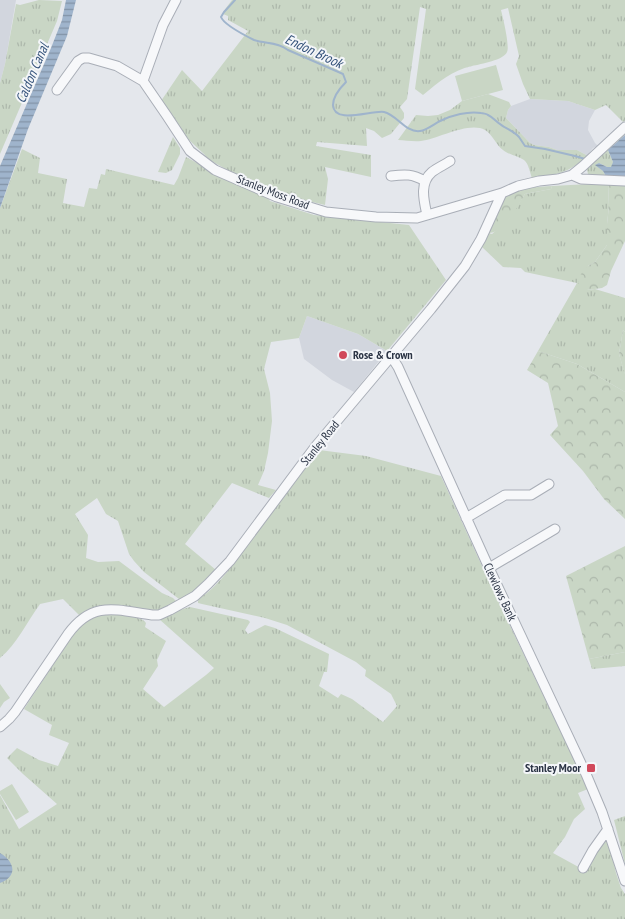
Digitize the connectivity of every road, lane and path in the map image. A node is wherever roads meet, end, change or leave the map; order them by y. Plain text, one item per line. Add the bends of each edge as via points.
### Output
1 (176, 0) edge
2 (143, 81) junction
3 (57, 90) dead end
4 (625, 127) edge
5 (450, 161) dead end
6 (572, 175) junction
7 (391, 176) dead end
8 (425, 181) junction
9 (625, 181) edge
10 (502, 193) junction
11 (427, 215) junction
12 (391, 356) junction
13 (549, 484) dead end
14 (466, 518) junction
15 (555, 529) dead end
16 (489, 568) junction
17 (0, 726) edge
18 (608, 829) junction
19 (583, 868) dead end
20 (625, 881) edge

1 - 2 street via 163,25
2 - 3 street, Stanley Moss Road via 116,66 83,58
2 - 11 street, Stanley Moss Road via 190,151 215,170 276,197 326,212 376,217 417,218
4 - 6 street
5 - 8 street
6 - 9 street via 581,179
6 - 10 street via 518,186
7 - 8 street via 414,175
8 - 11 street via 423,191
10 - 11 street, Stanley Moss Road
10 - 12 street, Stanley Road via 465,266
12 - 14 street, Clewlows Bank
12 - 17 street, Stanley Road via 315,447 230,561 208,584 195,596 159,615 109,609 82,618 15,712
13 - 14 street via 531,495 505,495
14 - 16 street, Clewlows Bank
15 - 16 street
16 - 18 street, Clewlows Bank via 586,774
18 - 19 street
18 - 20 street, Clewlows Bank

